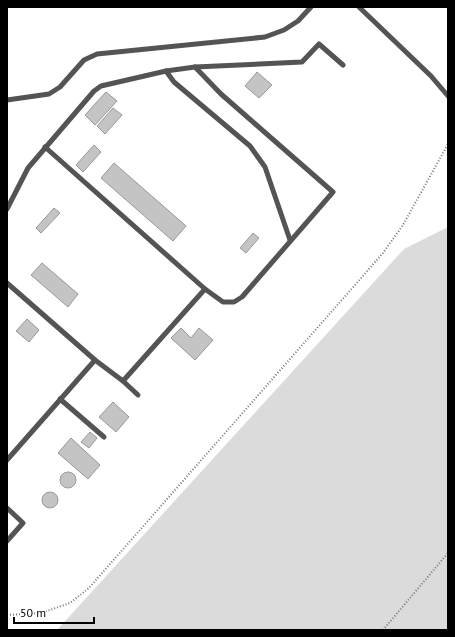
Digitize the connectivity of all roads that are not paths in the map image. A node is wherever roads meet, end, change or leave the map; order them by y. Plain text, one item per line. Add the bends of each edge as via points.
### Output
1 (311, 7) edge
2 (359, 7) edge
3 (343, 65) dead end
4 (195, 67) junction
5 (166, 71) junction
6 (448, 96) edge
7 (7, 100) edge
8 (45, 147) junction
9 (7, 209) edge
10 (290, 240) junction
11 (7, 283) edge
12 (205, 289) junction
13 (95, 360) junction
14 (123, 381) junction
15 (138, 394) dead end
16 (60, 399) junction
17 (104, 437) dead end
18 (7, 460) edge
19 (7, 508) edge
20 (7, 541) edge

1 - 7 lane via 298,21 264,38 97,54 84,60 60,87 49,94
2 - 6 lane via 431,76
3 - 4 lane via 319,44 302,62
4 - 5 lane
4 - 10 lane via 220,94 333,192
5 - 8 lane via 102,86 94,91
5 - 10 lane via 174,82 250,146 265,167
8 - 9 lane via 28,168
8 - 12 lane
10 - 12 lane via 242,297 234,302 223,302
11 - 13 lane
12 - 14 lane
13 - 14 lane
13 - 16 lane
14 - 15 lane
16 - 17 lane
16 - 18 lane
19 - 20 lane via 24,523

